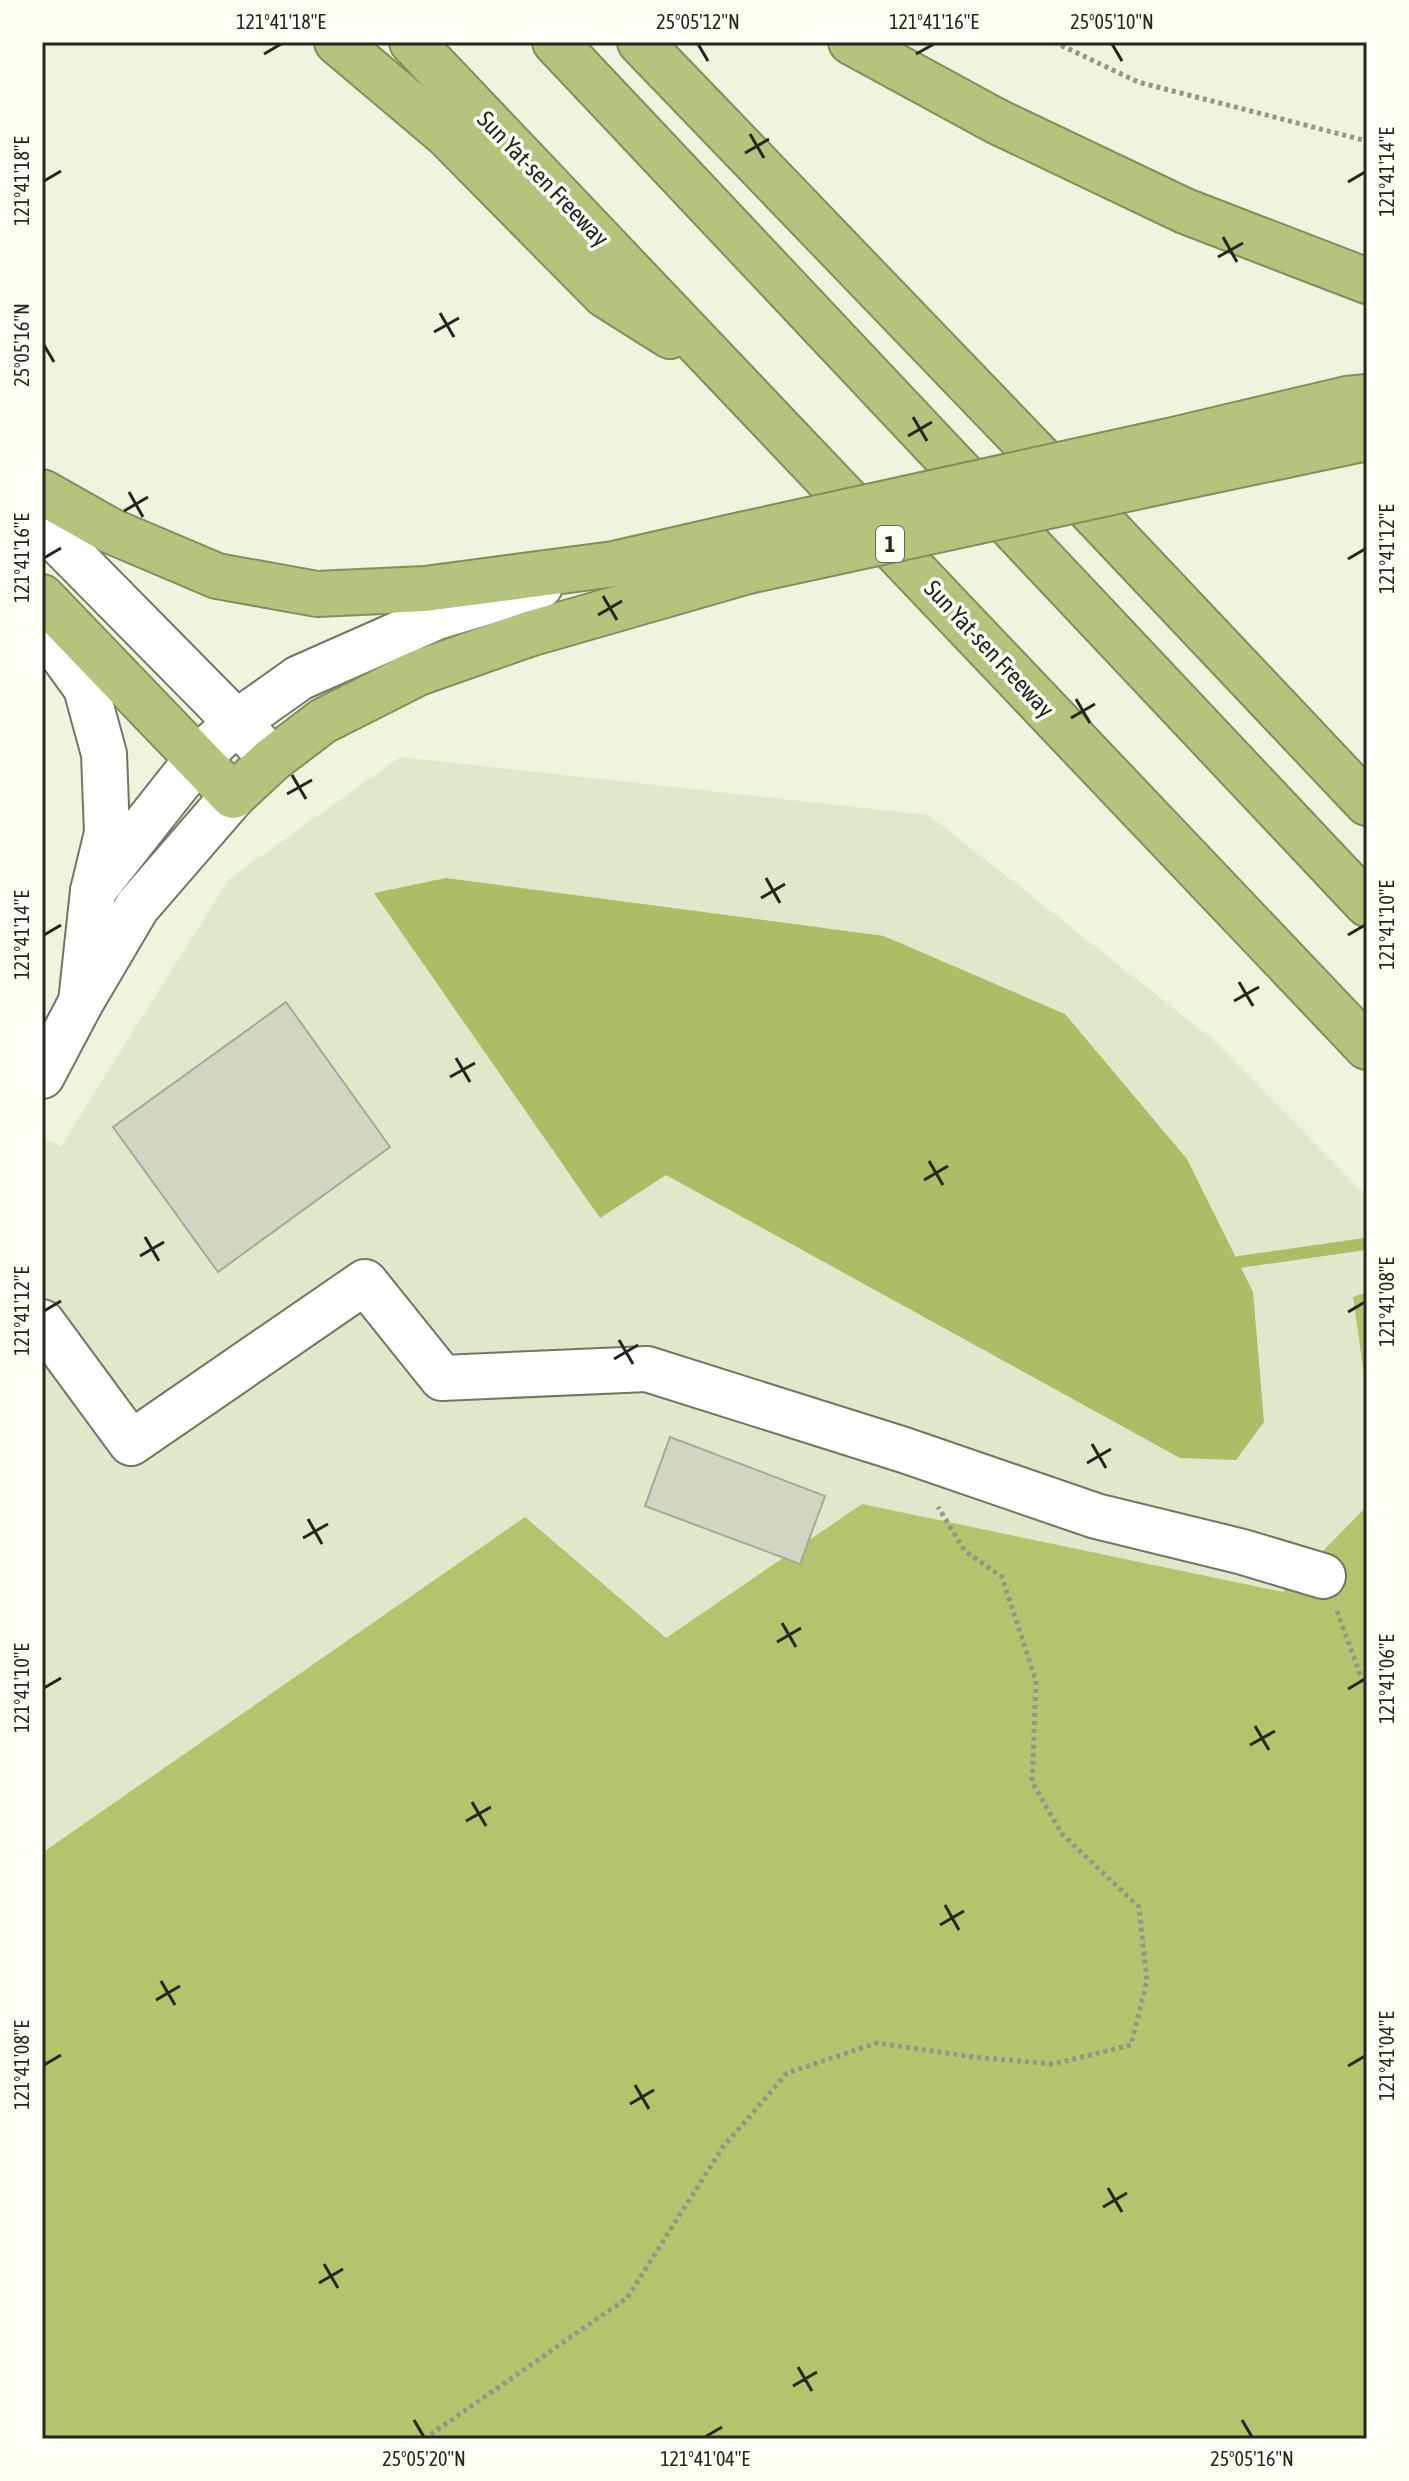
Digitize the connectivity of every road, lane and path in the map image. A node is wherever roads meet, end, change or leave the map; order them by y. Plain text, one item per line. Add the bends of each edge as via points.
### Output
1 (337, 42) edge
2 (412, 42) edge
3 (555, 42) edge
4 (640, 42) edge
5 (851, 42) edge
6 (1054, 42) edge
7 (1367, 141) edge
8 (1367, 281) edge
9 (727, 372) junction
10 (1367, 397) edge
11 (1367, 438) edge
12 (1173, 460) junction
13 (42, 492) edge
14 (42, 525) edge
15 (744, 553) junction
16 (614, 564) junction
17 (42, 597) edge
18 (42, 627) edge
19 (237, 722) junction
20 (198, 758) junction
21 (273, 759) junction
22 (233, 796) junction
23 (1367, 803) edge
24 (93, 891) junction
25 (1367, 904) edge
26 (81, 1002) junction
27 (1367, 1047) edge
28 (42, 1076) edge
29 (42, 1322) edge
30 (904, 1450) junction
31 (1323, 1576) joint
32 (1367, 1693) edge
33 (424, 2439) edge

1 - 9 highway via 447,135 605,295
2 - 9 highway, Sun Yat-sen Freeway / 1
3 - 25 highway
4 - 23 highway
5 - 8 highway via 996,121 1185,211
6 - 7 path via 1138,82
9 - 27 highway, Sun Yat-sen Freeway / 1
10 - 12 highway via 1347,399
11 - 12 highway
12 - 15 highway, bridge
13 - 16 highway via 111,531 217,576 317,594 425,589
14 - 19 lane
15 - 16 highway
15 - 21 highway via 418,673 323,721
16 - 19 lane via 437,617 299,678
17 - 20 highway
18 - 24 lane via 86,688 104,754 107,833
19 - 20 lane
19 - 21 lane
20 - 22 highway
20 - 24 lane
21 - 22 highway
22 - 26 lane via 137,907
24 - 26 lane
26 - 28 lane
29 - 30 lane via 131,1443 365,1282 442,1378 647,1369
30 - 31 lane via 1096,1516
30 - 33 path via 965,1551 1002,1577 1036,1681 1032,1782 1062,1834 1139,1907 1147,1981 1131,2045 1053,2064 877,2043 787,2073 723,2147 627,2298
31 - 32 path

